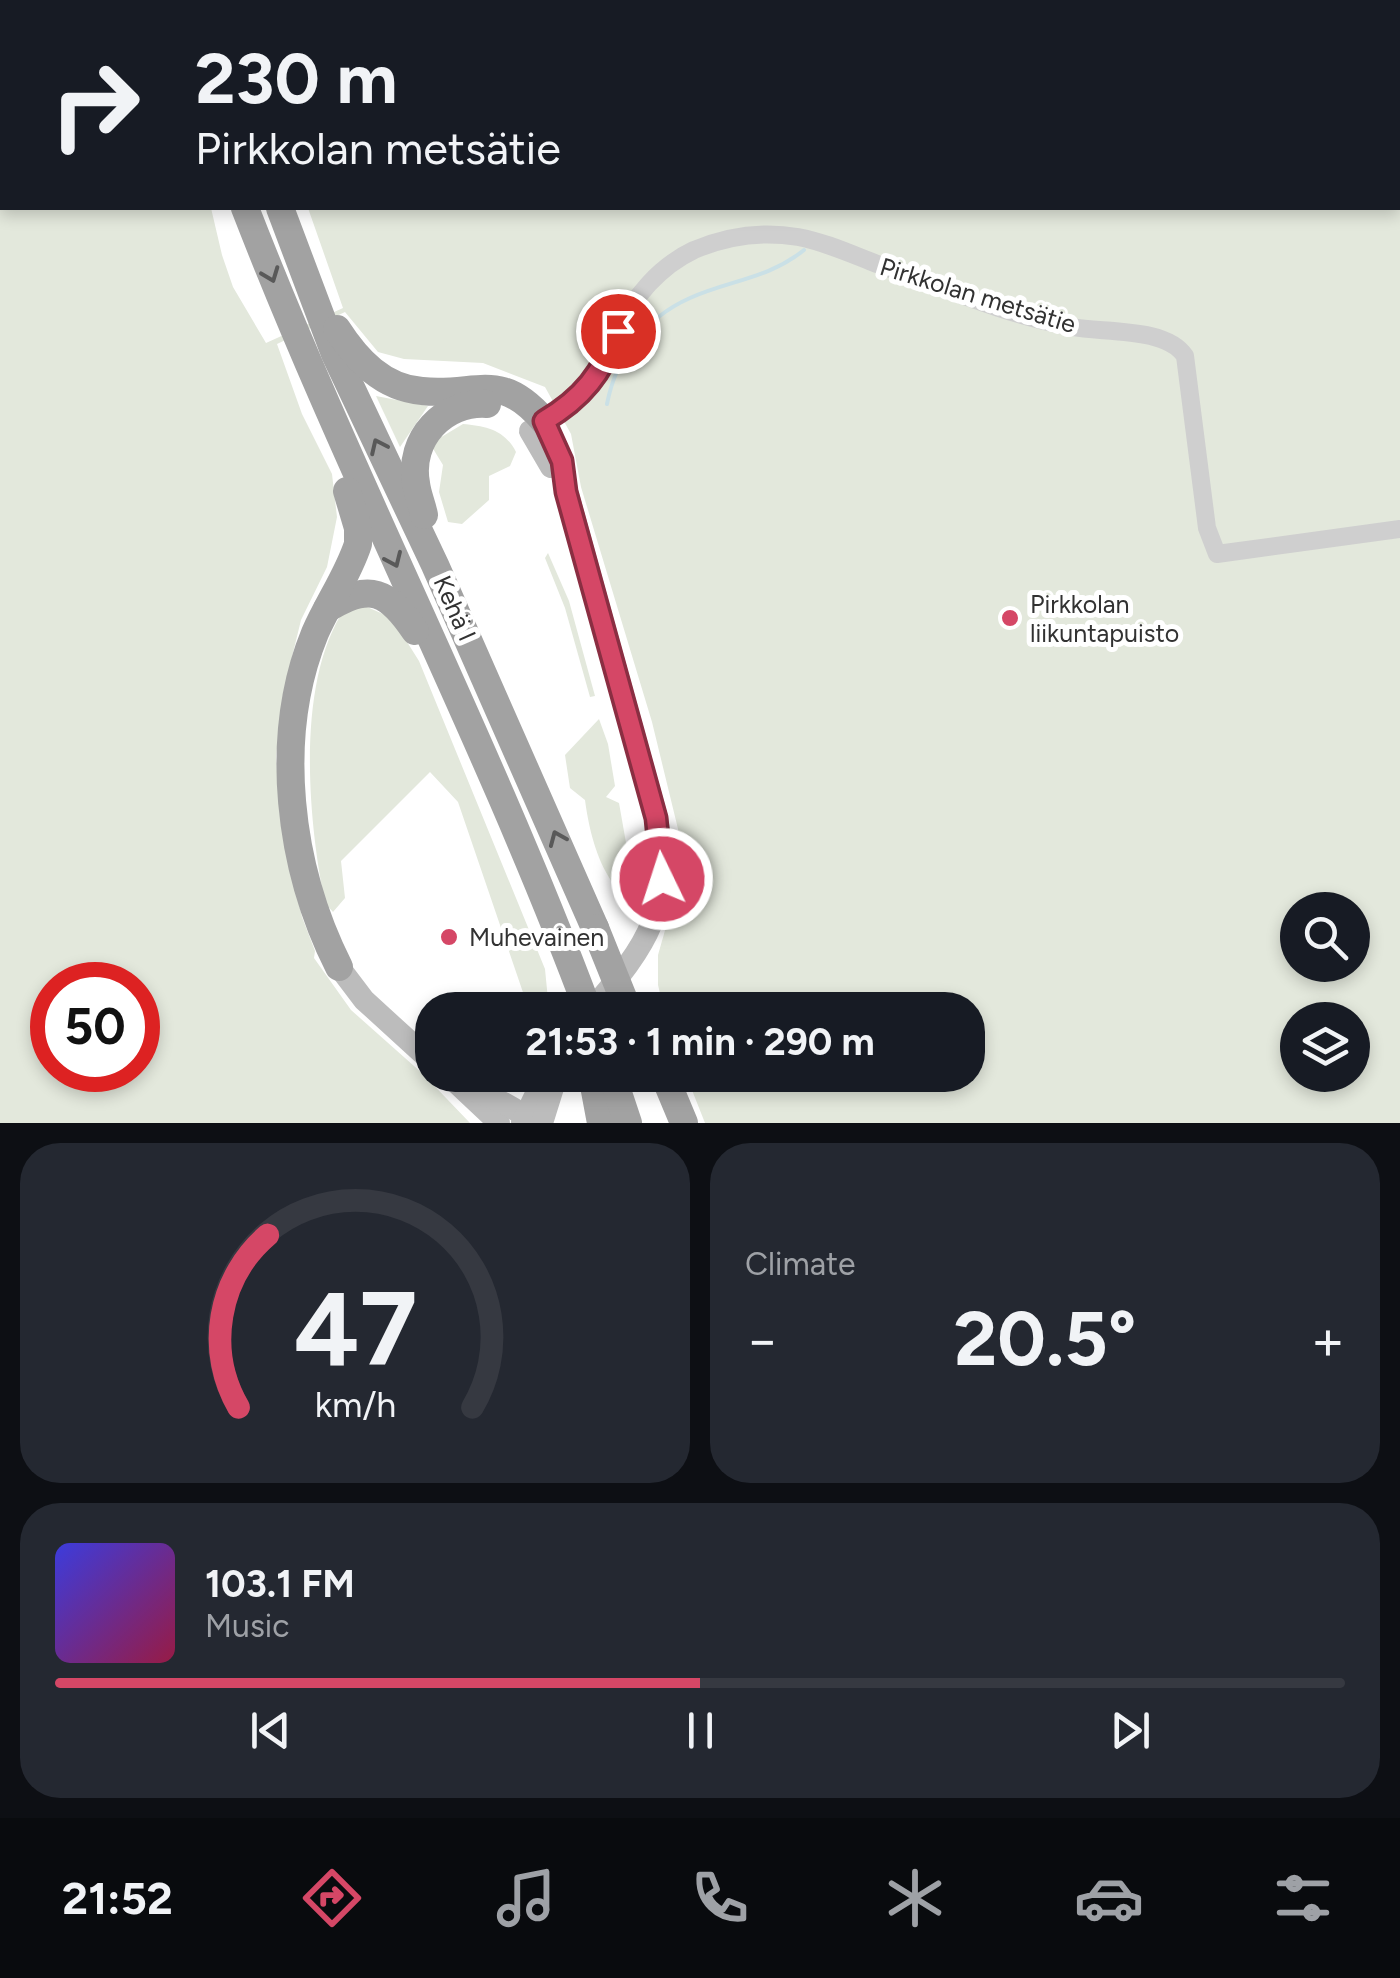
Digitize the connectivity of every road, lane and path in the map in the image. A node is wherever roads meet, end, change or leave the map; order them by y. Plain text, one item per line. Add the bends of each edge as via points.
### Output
1 (246, 210) edge
2 (281, 210) edge
3 (305, 279) junction
4 (298, 343) junction
5 (537, 426) junction
6 (1400, 530) edge
7 (436, 565) junction
8 (327, 610) junction
9 (449, 682) junction
10 (570, 962) junction
11 (339, 967) joint
12 (576, 992) edge
13 (582, 992) edge
14 (606, 992) edge
15 (621, 992) edge
16 (415, 1046) edge
17 (465, 1092) edge
18 (479, 1092) edge
19 (539, 1092) edge
20 (547, 1092) edge
21 (599, 1092) edge
22 (608, 1092) edge
23 (656, 1092) edge
24 (671, 1092) edge
25 (530, 1121) edge
26 (499, 1123) edge
27 (600, 1123) edge
28 (628, 1123) edge
29 (666, 1123) edge
30 (684, 1123) edge

1 -> 4 highway, Kehä I
2 - 3 highway, Kehä I
3 - 5 highway via 348,347 383,380 418,391 501,390 531,406
7 -> 3 highway, Kehä I
4 - 8 highway via 358,528 354,556
4 -> 9 highway, Kehä I
5 - 6 street, Pirkkolan metsätie via 593,382 636,300 671,264 729,238 801,238 1052,322 1174,342 1185,356 1206,520 1218,554
5 - 7 highway via 482,403 455,408 425,433 415,481
5 - 14 main road via 562,461 662,860 648,938
15 -> 7 highway, Kehä I, bridge
8 - 9 highway via 355,594 391,601
8 - 11 highway via 300,688 292,794 312,900
9 - 10 highway, Kehä I
10 - 12 highway
10 - 13 highway, Kehä I
11 - 16 main road
17 - 26 main road
18 - 25 main road
19 - 25 main road
20 - 25 main road
21 - 27 highway
22 - 28 highway
23 - 29 highway
24 - 30 highway

